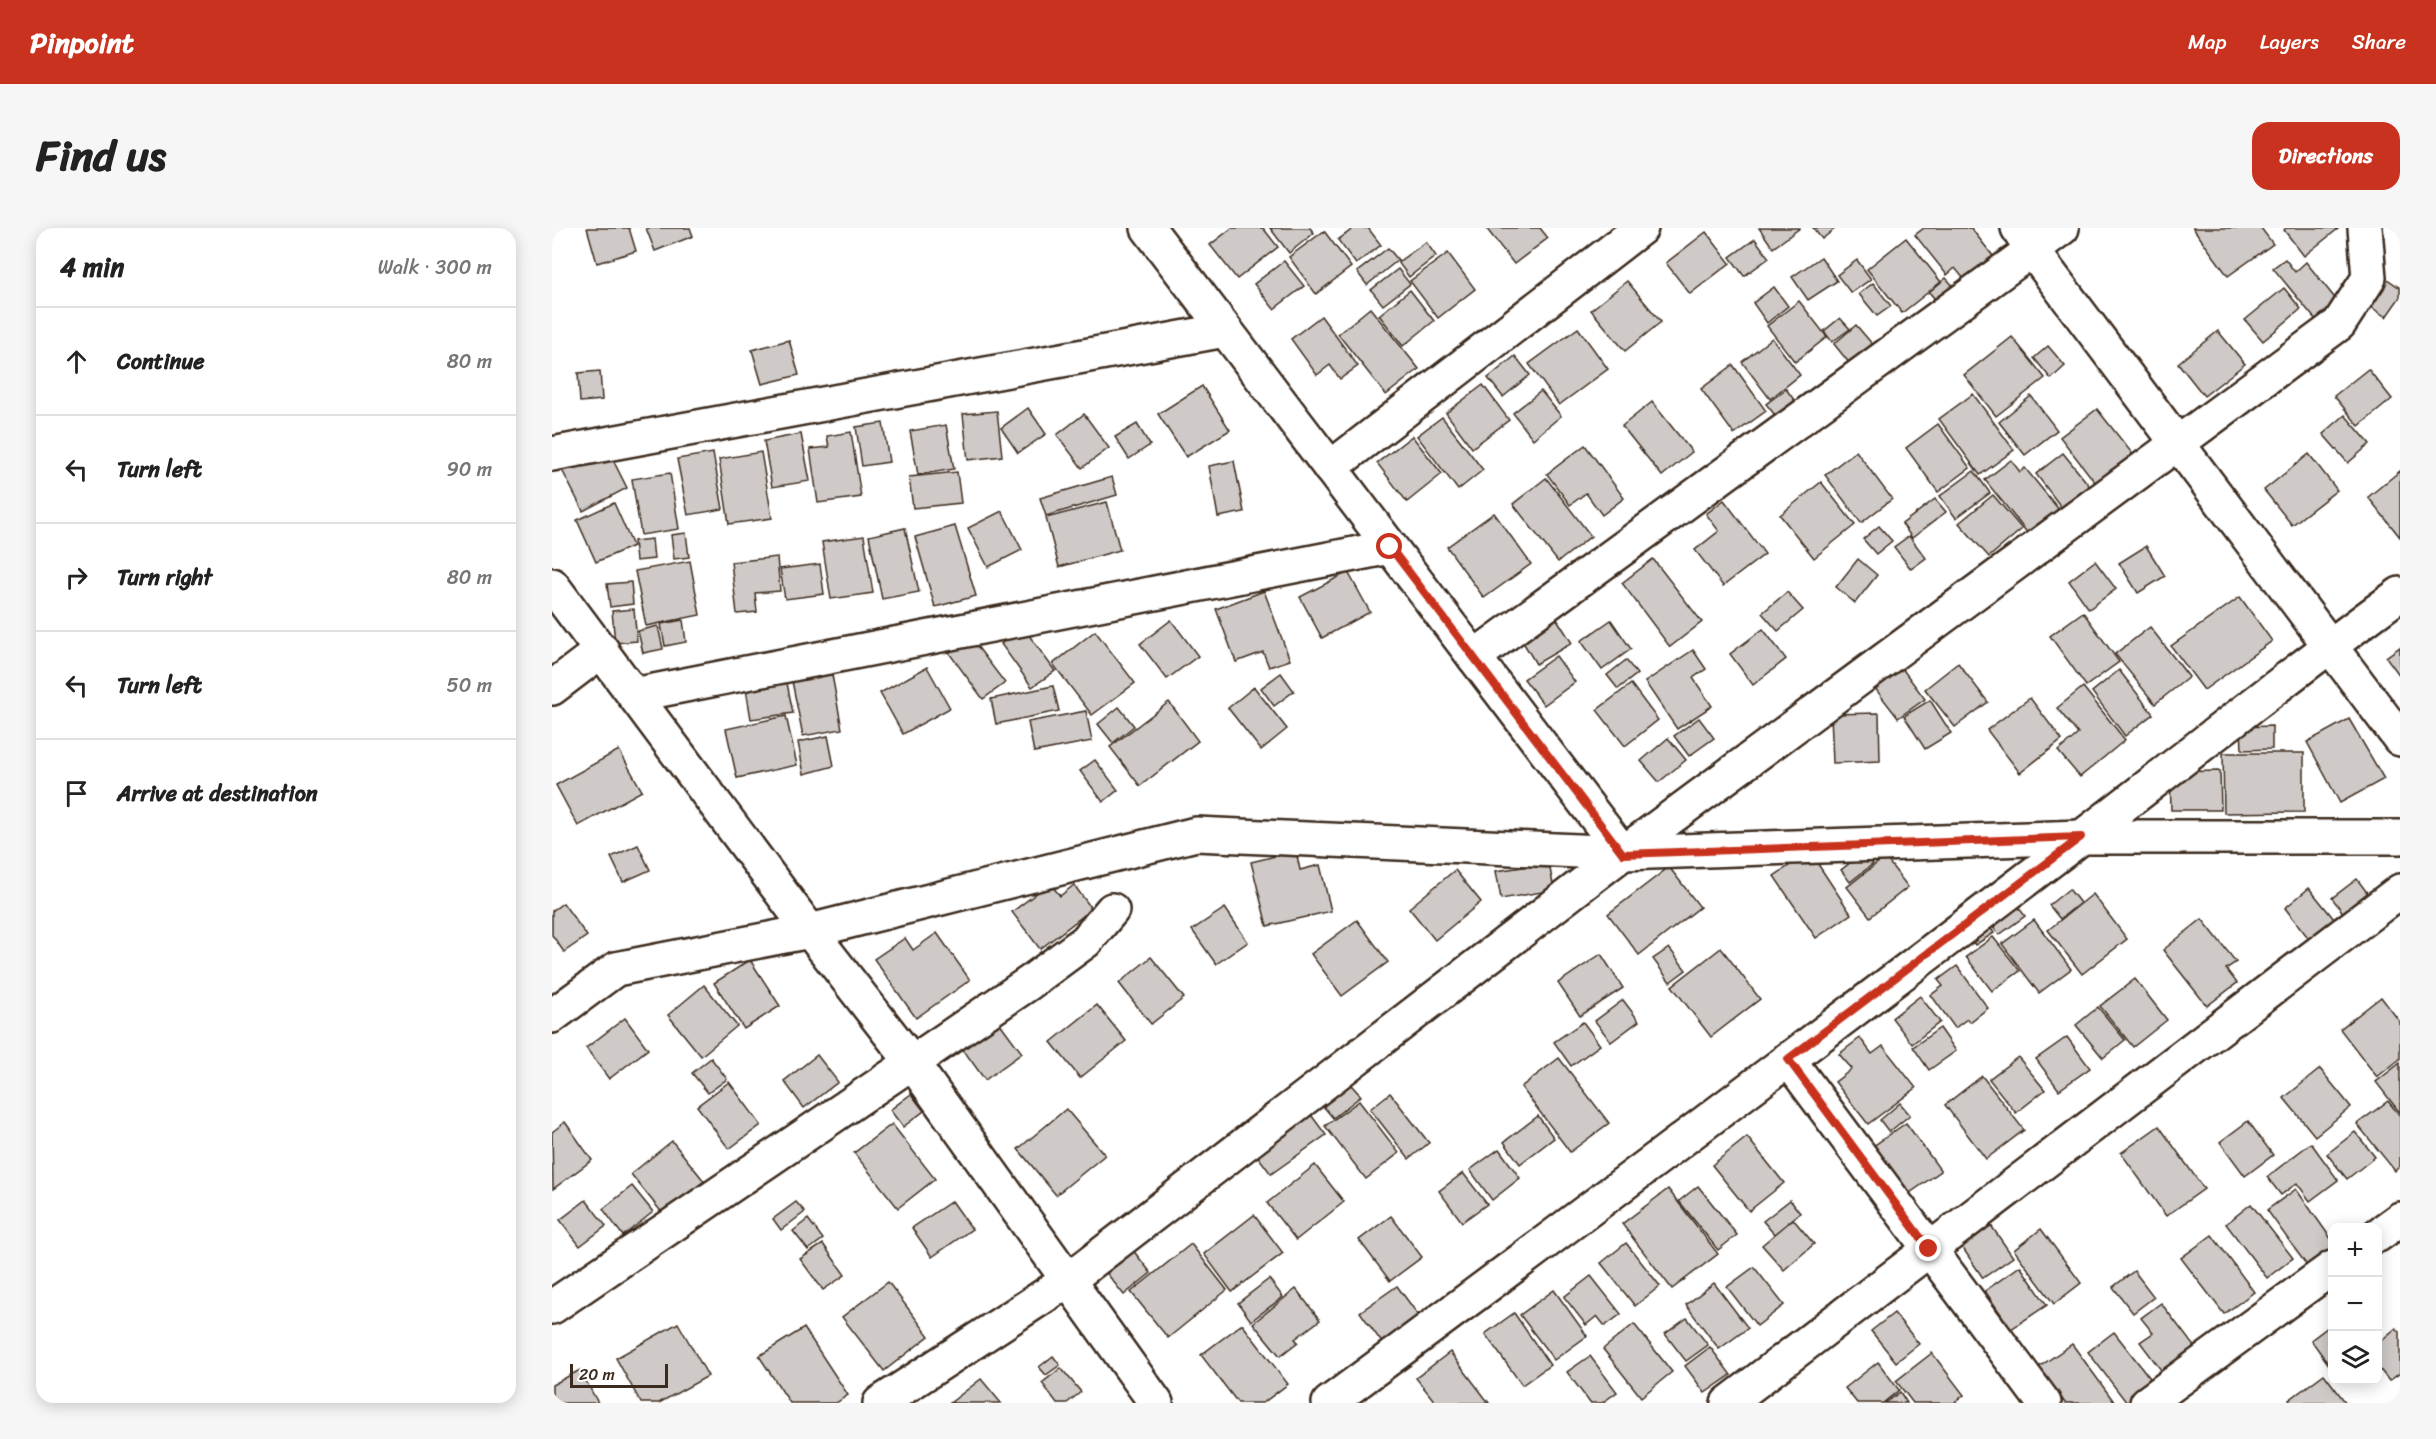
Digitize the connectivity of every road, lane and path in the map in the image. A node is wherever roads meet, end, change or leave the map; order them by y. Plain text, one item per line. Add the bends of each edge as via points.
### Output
1 (1148, 228) edge
2 (1641, 228) edge
3 (2062, 228) edge
4 (2365, 228) edge
5 (2025, 239) edge
6 (1225, 330) junction
7 (2178, 443) junction
8 (552, 454) edge
9 (1330, 468) junction
10 (1390, 547) junction
11 (552, 585) edge
12 (2400, 594) edge
13 (2331, 644) junction
14 (602, 650) junction
15 (1474, 657) junction
16 (552, 688) edge
17 (634, 695) junction
18 (2400, 739) edge
19 (2081, 837) junction
20 (2400, 837) edge
21 (1623, 854) junction
22 (2400, 891) edge
23 (1112, 910) dead end
24 (810, 931) junction
25 (552, 1017) edge
26 (1788, 1059) junction
27 (911, 1062) junction
28 (2400, 1219) edge
29 (2382, 1232) edge
30 (1929, 1249) junction
31 (2328, 1271) edge
32 (1067, 1281) junction
33 (552, 1307) edge
34 (880, 1403) edge
35 (1156, 1403) edge
36 (1329, 1403) edge
37 (1728, 1403) edge
38 (2043, 1403) edge
39 (2147, 1403) edge

1 - 6 street
2 - 9 street
3 - 5 street
4 - 7 street via 2369,278 2339,324
5 - 7 street
5 - 15 street
6 - 8 street
6 - 9 street
7 - 13 street
7 - 21 street
9 - 10 street
10 - 15 street
10 - 17 street
11 - 14 street
12 - 13 street
13 - 18 street
13 - 19 street
14 - 16 street
14 - 17 street
15 - 21 street
17 - 24 street
19 - 20 street
19 - 21 street
19 - 26 street
21 - 24 street via 1196,834
21 - 32 street
22 - 30 street
23 - 27 street via 1086,941
24 - 25 street via 616,969
24 - 27 street
26 - 30 street
26 - 36 street
27 - 32 street
27 - 33 street
28 - 29 street
30 - 37 street
30 - 38 street
31 - 39 street
32 - 34 street
32 - 35 street

